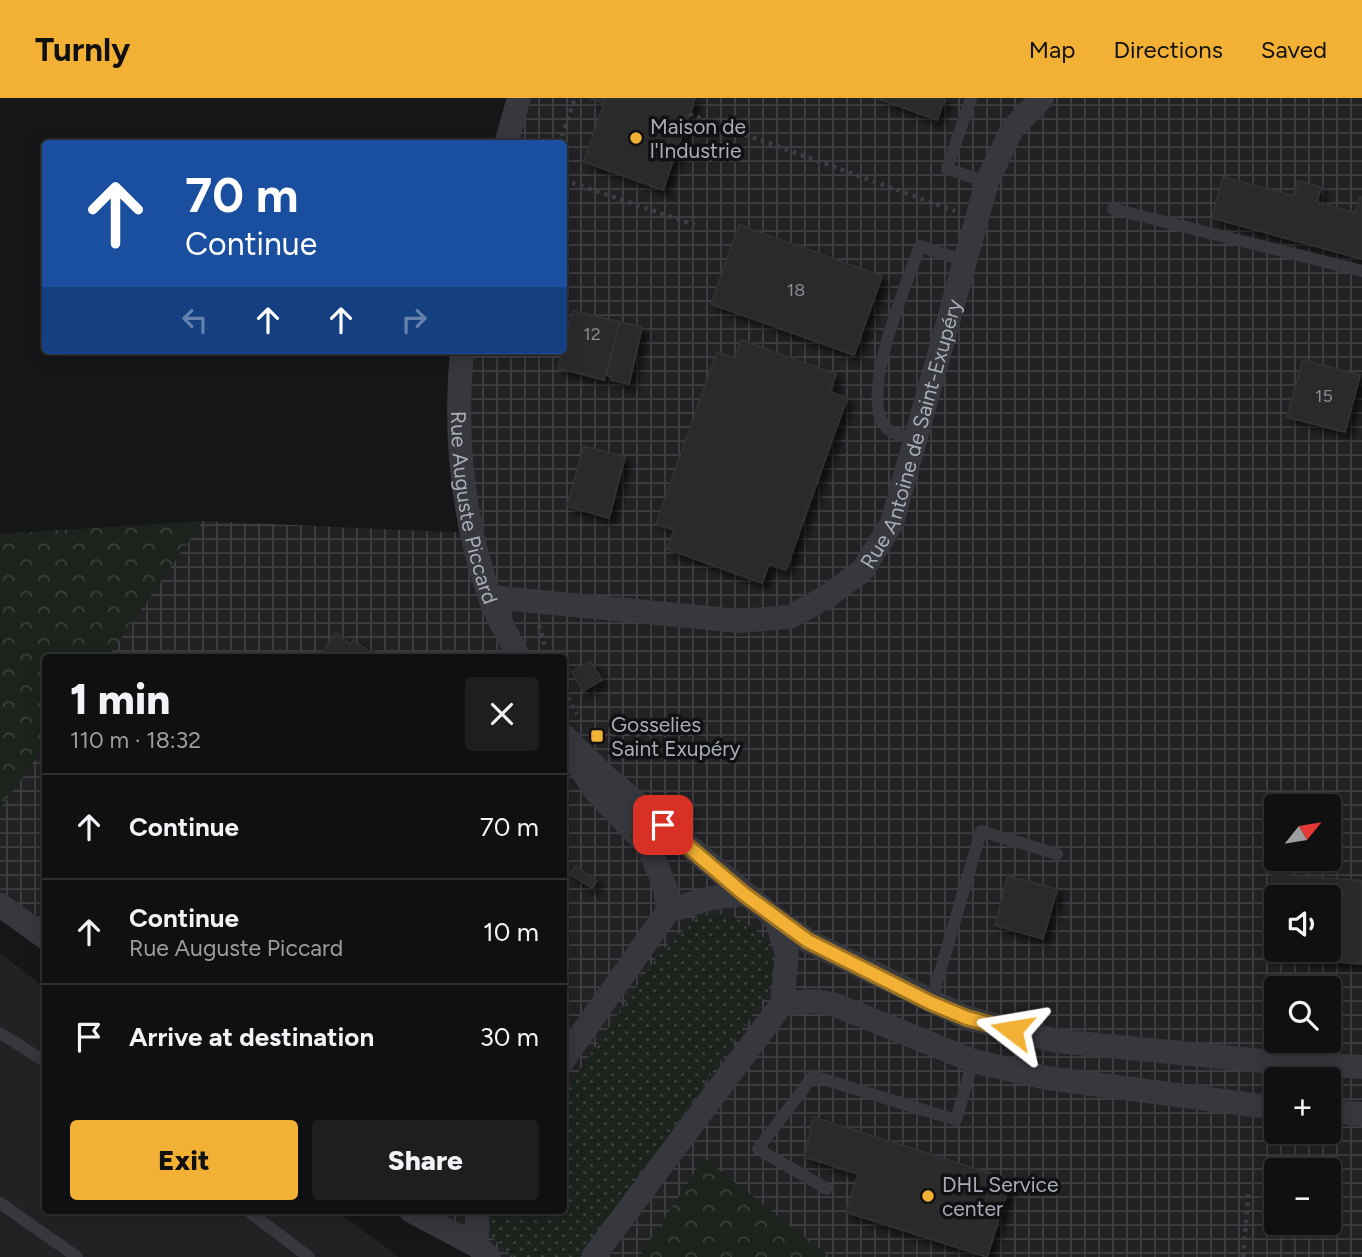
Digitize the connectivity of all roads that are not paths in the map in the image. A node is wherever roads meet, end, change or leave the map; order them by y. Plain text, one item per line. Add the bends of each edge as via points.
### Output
1 (519, 98) edge
2 (971, 98) edge
3 (1041, 98) edge
4 (507, 140) edge
5 (987, 182) junction
6 (1113, 209) dead end
7 (964, 261) junction
8 (1362, 271) edge
9 (462, 354) edge
10 (914, 440) junction
11 (490, 597) junction
12 (517, 654) edge
13 (571, 726) edge
14 (567, 747) edge
15 (1057, 854) dead end
16 (744, 894) junction
17 (0, 905) edge
18 (668, 911) junction
19 (776, 919) junction
20 (42, 935) edge
21 (931, 1003) junction
22 (782, 1004) junction
23 (0, 1033) edge
24 (567, 1055) edge
25 (42, 1059) edge
26 (973, 1061) junction
27 (1362, 1067) edge
28 (1264, 1106) edge
29 (1341, 1112) edge
30 (1362, 1114) edge
31 (827, 1189) dead end
32 (0, 1203) edge
33 (252, 1214) edge
34 (416, 1214) edge
35 (477, 1214) edge
36 (483, 1251) edge
37 (77, 1257) edge
38 (309, 1257) edge
39 (593, 1257) edge

1 - 4 street
2 - 5 lane via 947,169
3 - 5 street, Rue Antoine de Saint-Exupéry via 1012,129
5 - 7 street, Rue Antoine de Saint-Exupéry
6 - 8 lane
7 - 10 street, Rue Antoine de Saint-Exupéry
7 - 10 lane via 920,246 881,360 876,400 881,419 888,429
9 - 11 street, Rue Auguste Piccard via 460,471
10 - 11 street, Rue Antoine de Saint-Exupéry via 892,523 862,571 790,617 740,621
11 - 12 street, Rue Auguste Piccard
13 - 16 street via 606,777
14 - 18 street via 597,793 648,846 665,886
15 - 21 lane via 981,831
16 - 18 street
16 - 19 street
17 - 20 street
18 - 24 street
19 - 21 street via 808,941
19 - 22 street via 787,954
21 - 27 street via 967,1018 1057,1041
22 - 26 street via 833,1004
22 - 39 street
23 - 25 lane
26 - 28 street via 1047,1078
26 - 31 lane via 956,1120 813,1076 758,1149
29 - 30 street
32 - 37 lane
33 - 38 lane
34 - 36 street
35 - 36 street

